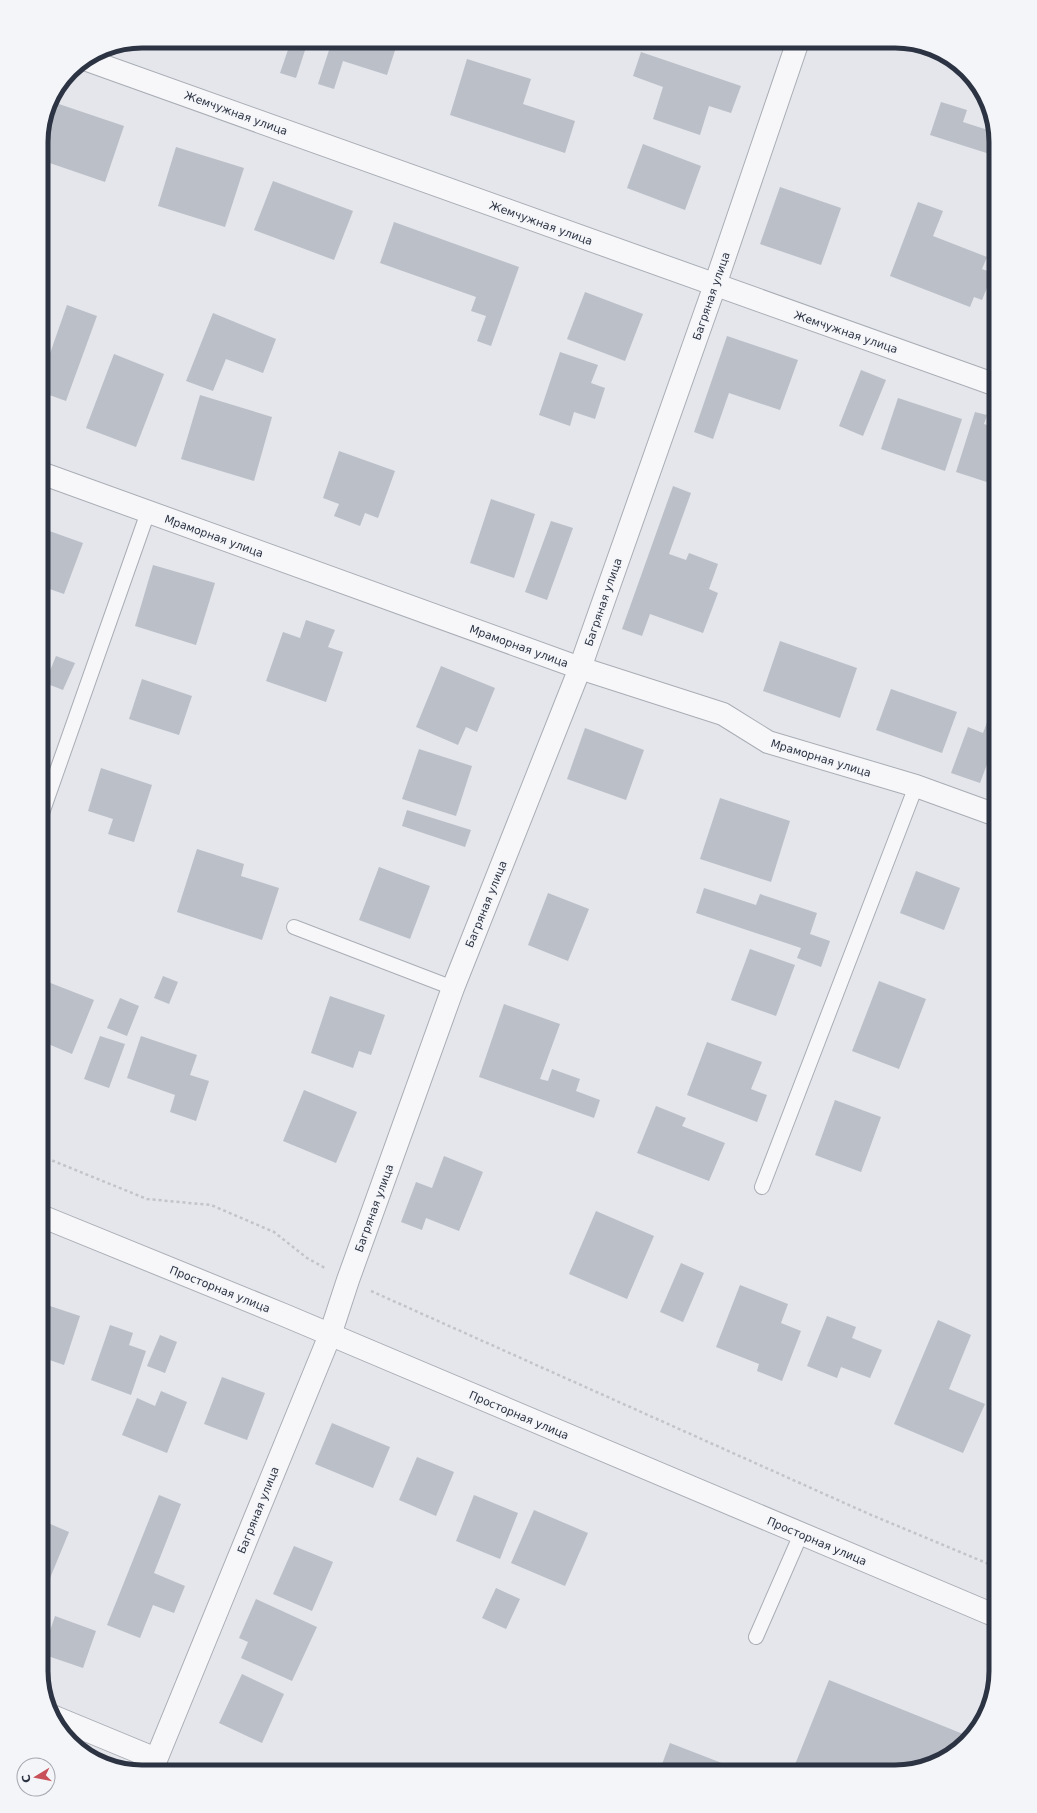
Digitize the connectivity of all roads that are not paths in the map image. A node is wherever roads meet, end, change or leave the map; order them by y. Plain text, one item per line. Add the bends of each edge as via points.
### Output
1 (796, 48) edge
2 (93, 62) edge
3 (715, 285) junction
4 (989, 383) edge
5 (48, 476) edge
6 (148, 512) junction
7 (580, 668) junction
8 (916, 786) junction
9 (48, 796) edge
10 (989, 812) edge
11 (294, 927) dead end
12 (453, 988) junction
13 (762, 1188) dead end
14 (48, 1219) edge
15 (330, 1335) junction
16 (801, 1534) junction
17 (989, 1613) edge
18 (756, 1637) dead end
19 (63, 1721) edge
20 (152, 1765) edge
21 (154, 1765) edge

1 - 3 street, Багряная улица
2 - 3 street, Жемчужная улица
3 - 4 street, Жемчужная улица
3 - 7 street, Багряная улица
5 - 6 street, Мраморная улица
6 - 7 street, Мраморная улица
6 - 9 lane
7 - 8 street, Мраморная улица via 723,714 768,742
7 - 12 street, Багряная улица
8 - 10 street, Мраморная улица
8 - 13 lane
11 - 12 lane
12 - 15 street, Багряная улица
14 - 15 street, Просторная улица
15 - 16 street, Просторная улица
15 - 21 street, Багряная улица
16 - 17 street, Просторная улица
16 - 18 lane
19 - 20 street

